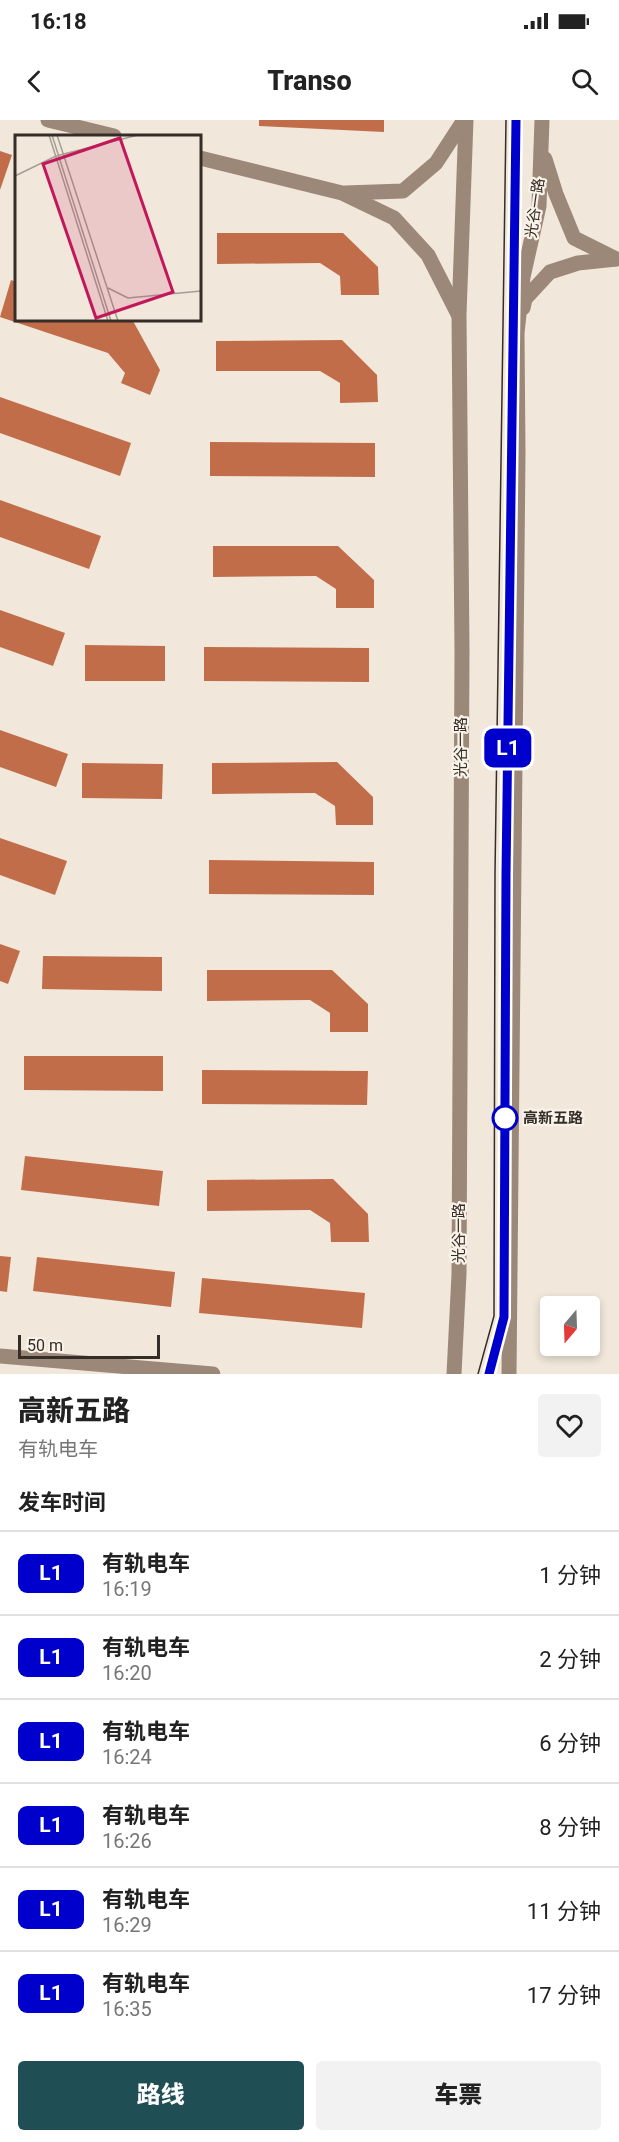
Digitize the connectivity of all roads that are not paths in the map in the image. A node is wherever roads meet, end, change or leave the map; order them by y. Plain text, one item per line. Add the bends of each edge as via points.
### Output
1 (48, 120) edge
2 (465, 120) edge
3 (542, 120) edge
4 (110, 135) edge
5 (542, 147) junction
6 (201, 158) edge
7 (342, 193) junction
8 (459, 315) junction
9 (517, 333) junction
10 (0, 1356) edge
11 (213, 1374) edge
12 (454, 1374) edge
13 (509, 1374) edge

1 - 4 main road
2 - 7 main road via 436,163 403,190
2 - 8 main road, 光谷一路
3 - 5 main road, 光谷一路
5 - 9 main road, 光谷一路 via 539,206 523,277
5 - 9 main road via 574,238 616,259 578,263 550,272 525,299
6 - 7 main road
7 - 8 main road via 394,218 428,255
8 - 12 main road, 光谷一路 via 462,651 459,1274
9 - 13 main road, 光谷一路
10 - 11 main road

